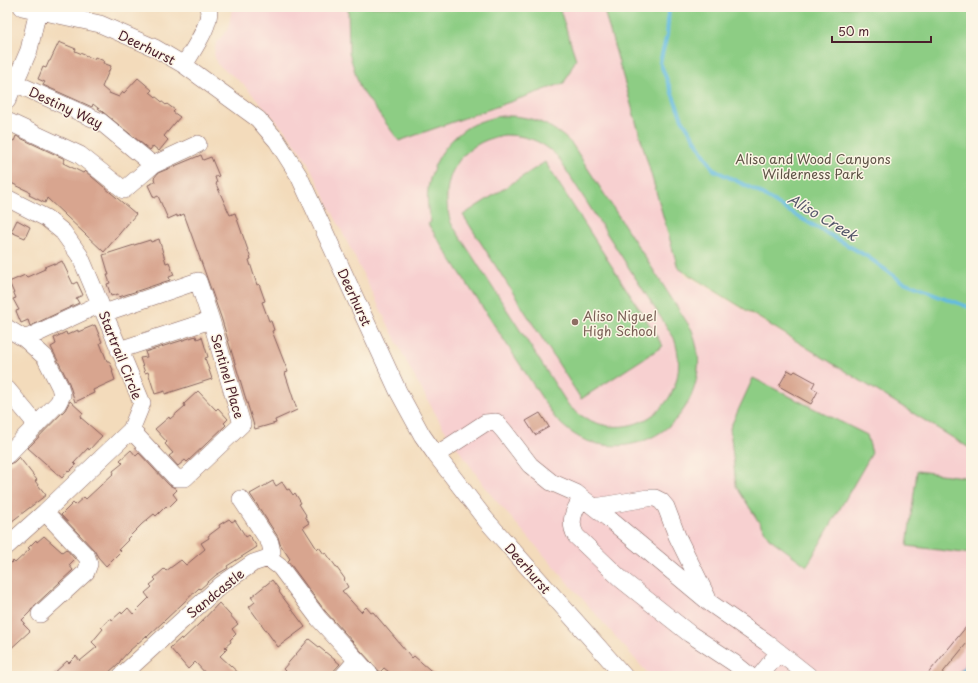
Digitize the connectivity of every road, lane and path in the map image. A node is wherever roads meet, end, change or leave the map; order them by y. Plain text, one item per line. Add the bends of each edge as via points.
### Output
1 (22, 7) edge
2 (208, 7) edge
3 (38, 10) junction
4 (184, 65) junction
5 (15, 83) junction
6 (7, 101) edge
7 (7, 121) edge
8 (198, 144) dead end
9 (153, 165) junction
10 (7, 198) edge
11 (102, 308) junction
12 (211, 320) junction
13 (7, 328) edge
14 (25, 339) junction
15 (119, 350) junction
16 (7, 388) edge
17 (37, 424) junction
18 (131, 430) junction
19 (8, 454) edge
20 (436, 455) junction
21 (241, 499) dead end
22 (588, 502) junction
23 (45, 512) junction
24 (7, 546) edge
25 (268, 558) junction
26 (710, 603) junction
27 (40, 614) dead end
28 (779, 652) junction
29 (356, 661) junction
30 (121, 676) edge
31 (343, 676) edge
32 (371, 676) edge
33 (624, 676) edge
34 (750, 676) edge
35 (760, 676) edge
36 (809, 676) edge

1 - 3 street, Deerhurst
2 - 4 street via 206,27
3 - 4 street, Deerhurst via 100,24 155,48
3 - 5 street via 29,50
4 - 20 street, Deerhurst via 258,119 277,141 299,176 398,391
5 - 6 street
5 - 9 street, Destiny Way via 101,122
7 - 9 street via 80,155 124,190
8 - 9 street
10 - 11 street, Startrail Circle via 46,218 63,232 80,256
11 - 12 street, Sentinel Place via 198,281
11 - 14 street
11 - 15 street, Startrail Circle
12 - 15 street, Sentinel Place
12 - 18 street, Sentinel Place via 242,424 185,478 176,478
13 - 14 street
14 - 17 street via 45,356 62,395 58,403
15 - 18 street, Startrail Circle via 142,403
16 - 17 street
17 - 19 street
18 - 23 street, Startrail Circle
20 - 22 street via 484,423 496,422 530,465 551,482 576,493
20 - 33 street, Deerhurst via 486,520
21 - 25 street via 270,543 272,552
22 - 26 street
22 - 26 street via 648,498 661,501 666,506 677,536
22 - 34 street via 572,516 572,530 576,536 622,580 690,634
23 - 24 street, Startrail Circle
23 - 27 street via 87,557 89,564 86,572
25 - 29 street via 280,567 319,619
25 - 30 street, Sandcastle via 252,563 221,585
26 - 28 street
28 - 35 street
28 - 36 street
29 - 31 street
29 - 32 street

